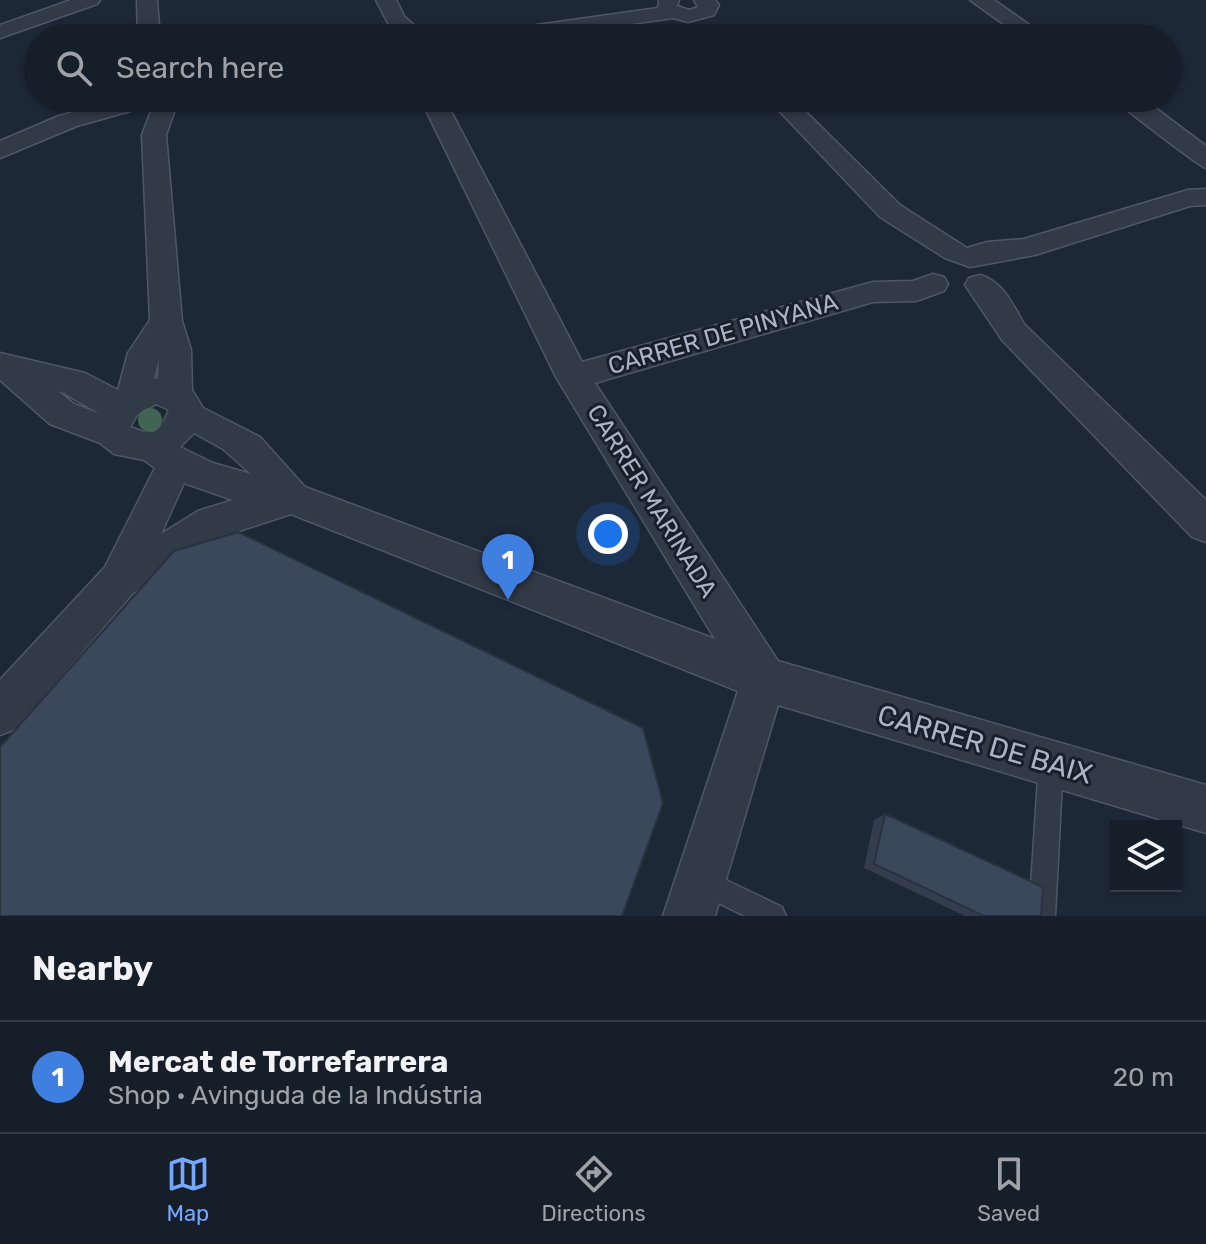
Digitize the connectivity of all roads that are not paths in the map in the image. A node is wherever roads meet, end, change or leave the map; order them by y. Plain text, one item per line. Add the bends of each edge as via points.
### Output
1 (90, 0) edge
2 (147, 0) edge
3 (980, 0) edge
4 (672, 8) edge
5 (713, 14) edge
6 (148, 24) edge
7 (579, 24) edge
8 (1016, 24) edge
9 (0, 32) edge
10 (94, 112) edge
11 (130, 112) edge
12 (164, 112) edge
13 (439, 112) edge
14 (793, 112) edge
15 (1146, 112) edge
16 (1177, 133) junction
17 (154, 135) junction
18 (1206, 144) edge
19 (0, 150) edge
20 (1206, 160) edge
21 (1200, 193) edge
22 (890, 211) junction
23 (972, 267) junction
24 (930, 276) junction
25 (166, 321) junction
26 (1013, 332) junction
27 (3, 366) edge
28 (573, 377) junction
29 (181, 404) junction
30 (121, 414) junction
31 (163, 455) junction
32 (292, 498) junction
33 (1206, 525) edge
34 (119, 580) junction
35 (764, 679) junction
36 (0, 713) edge
37 (1051, 763) junction
38 (1206, 809) edge
39 (695, 899) edge
40 (773, 916) edge
41 (1042, 916) edge

1 - 9 street
2 - 6 street
3 - 8 street
4 - 5 street
4 - 7 street
10 - 19 street
11 - 17 street
12 - 17 street
13 - 28 street, CARRER MARINADA
14 - 22 street
15 - 16 street
16 - 18 street
16 - 20 street
17 - 25 street
21 - 23 street via 1025,248 1003,267
22 - 23 street
22 - 24 street
23 - 24 street via 966,291
23 - 24 street via 934,250
23 - 26 street
24 - 26 street
24 - 28 street, CARRER DE PINYANA via 916,291 873,292
25 - 29 street
25 - 30 street via 144,353
26 - 33 street
27 - 30 street, CARRER DE BAIX via 62,414
28 - 35 street, CARRER MARINADA
29 - 30 street via 154,391
29 - 31 street
29 - 32 street via 264,459
30 - 31 street, CARRER DE BAIX via 119,443
31 - 32 street, CARRER DE BAIX via 245,490
31 - 34 street
32 - 34 street via 212,523
32 - 35 street, CARRER DE BAIX
34 - 36 street
35 - 37 street, CARRER DE BAIX
35 - 39 street
37 - 38 street, CARRER DE BAIX
37 - 41 lane
39 - 40 lane

